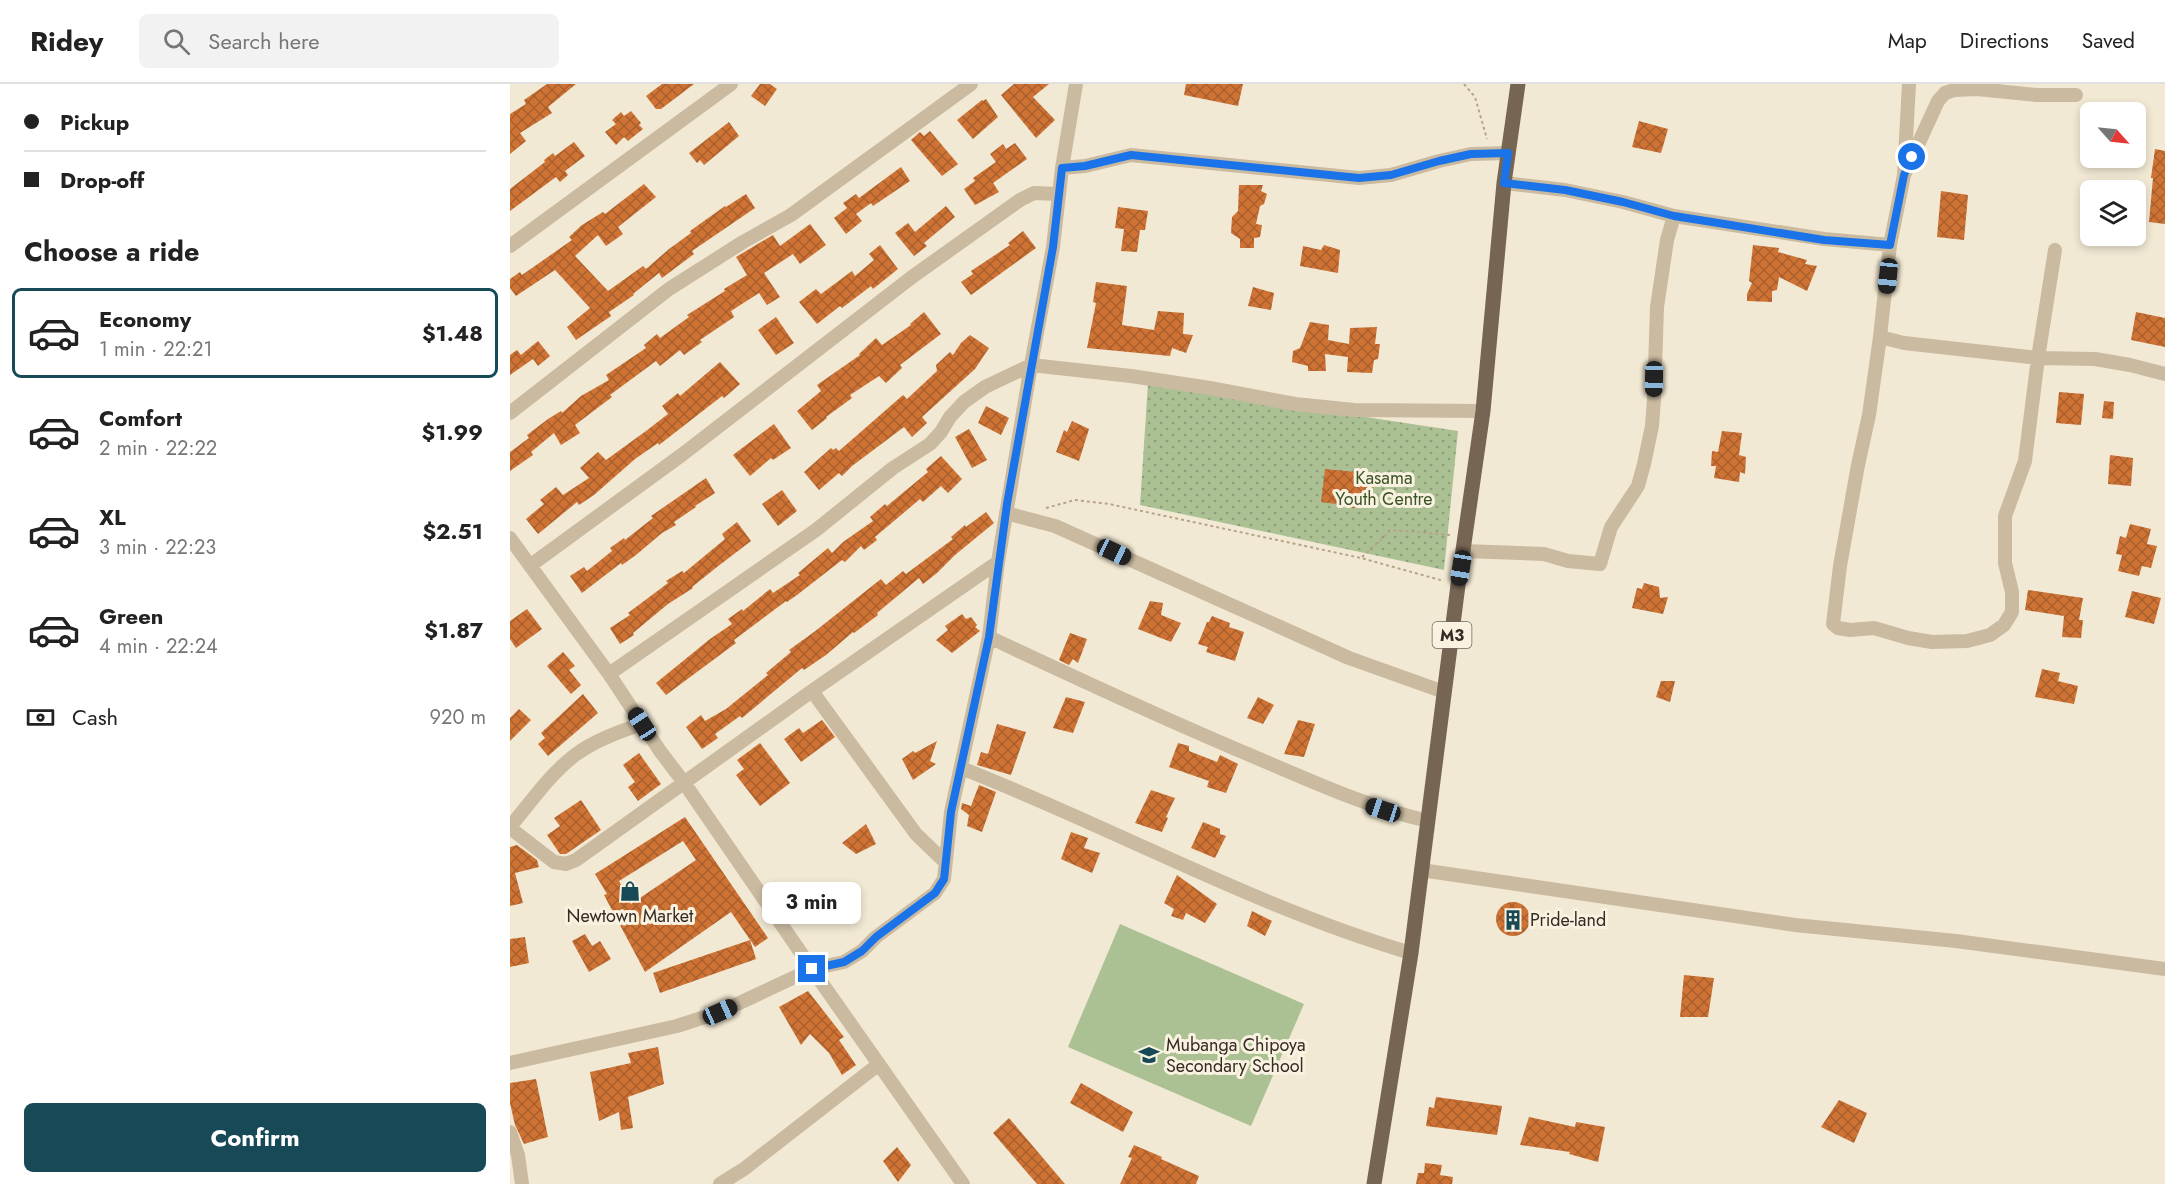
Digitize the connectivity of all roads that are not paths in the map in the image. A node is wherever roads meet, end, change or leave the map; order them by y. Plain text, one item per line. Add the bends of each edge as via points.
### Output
1 (731, 84) edge
2 (971, 84) edge
3 (1076, 84) edge
4 (1518, 84) edge
5 (1909, 84) edge
6 (2076, 95) dead end
7 (1508, 153) junction
8 (1062, 168) junction
9 (1904, 175) junction
10 (1504, 183) junction
11 (1059, 194) junction
12 (1674, 216) junction
13 (1890, 245) junction
14 (510, 246) edge
15 (2055, 250) dead end
16 (1881, 337) junction
17 (2038, 357) junction
18 (1031, 365) junction
19 (2165, 374) edge
20 (1483, 411) junction
21 (510, 413) edge
22 (1006, 513) junction
23 (510, 538) edge
24 (1465, 544) junction
25 (998, 562) junction
26 (531, 566) junction
27 (989, 637) junction
28 (609, 674) junction
29 (812, 691) junction
30 (1444, 692) junction
31 (642, 724) junction
32 (961, 768) junction
33 (685, 784) junction
34 (1428, 821) junction
35 (510, 827) edge
36 (516, 836) edge
37 (945, 862) junction
38 (1421, 870) junction
39 (1411, 953) junction
40 (812, 969) junction
41 (2165, 969) edge
42 (510, 1063) edge
43 (879, 1064) junction
44 (510, 1132) edge
45 (522, 1184) edge
46 (720, 1184) edge
47 (963, 1184) edge
48 (1374, 1184) edge

1 - 14 street
2 - 21 street via 792,215 669,290
3 - 8 street
4 - 7 main road, M3
5 - 9 street
6 - 9 street via 1977,89 1945,93
7 - 8 street via 1471,154 1391,175 1359,178 1131,155
7 - 10 main road, M3
8 - 11 street
9 - 13 street
10 - 12 street via 1577,192
10 - 20 main road, M3
11 - 18 street
11 - 26 street via 1034,193 1020,200 912,277
12 - 13 street via 1824,240
12 - 24 street via 1657,308 1652,426 1644,464 1638,486 1611,527 1600,564
13 - 16 street
15 - 17 street
16 - 17 street via 1904,343
16 - 17 street via 1833,624 1850,630 1875,628 1932,642 1967,641 1990,635 2004,625 2012,612 2005,563 2005,516 2025,461
17 - 19 street via 2095,359
18 - 20 street via 1165,381 1295,404 1354,410
18 - 22 street
18 - 28 street via 964,402 930,444 893,468 816,530
20 - 24 main road, M3
22 - 25 street
22 - 30 street via 1055,526 1349,658
23 - 26 street
24 - 30 main road, M3
25 - 27 street
25 - 29 street
26 - 28 street
27 - 32 street
27 - 34 street via 1201,735 1371,806
28 - 31 street
29 - 33 street
29 - 37 street via 916,834
30 - 34 main road, M3
31 - 33 street
31 - 35 street via 602,739 575,755
32 - 37 street
32 - 39 street via 1285,909
33 - 36 street via 566,864 554,862
33 - 40 street
34 - 38 main road, M3
35 - 36 street
37 - 40 street via 944,879 935,893 862,951 844,962
38 - 39 main road, M3
38 - 41 street via 1795,925 1956,941
39 - 48 main road, M3
40 - 42 street via 720,1012 677,1026
40 - 43 street
43 - 46 street
43 - 47 street
44 - 45 street

